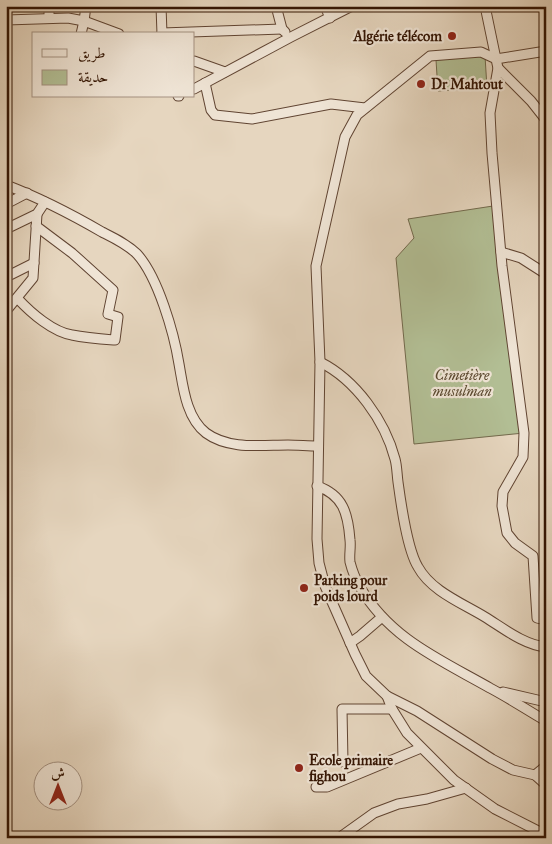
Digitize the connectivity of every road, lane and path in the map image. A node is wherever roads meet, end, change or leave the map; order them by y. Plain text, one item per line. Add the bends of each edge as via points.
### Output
1 (48, 6) edge
2 (86, 6) edge
3 (161, 6) edge
4 (276, 6) edge
5 (325, 6) edge
6 (352, 6) edge
7 (485, 6) edge
8 (49, 18) junction
9 (330, 18) junction
10 (6, 20) edge
11 (84, 21) junction
12 (282, 30) junction
13 (81, 32) edge
14 (114, 32) edge
15 (162, 32) edge
16 (195, 33) edge
17 (290, 37) junction
18 (546, 51) edge
19 (195, 60) edge
20 (497, 63) junction
21 (225, 72) junction
22 (205, 83) junction
23 (195, 88) edge
24 (365, 108) junction
25 (546, 120) edge
26 (6, 185) edge
27 (27, 193) junction
28 (45, 202) junction
29 (6, 204) edge
30 (37, 214) junction
31 (36, 226) junction
32 (6, 229) edge
33 (501, 252) junction
34 (34, 263) junction
35 (546, 274) edge
36 (6, 277) edge
37 (18, 299) junction
38 (6, 312) edge
39 (320, 362) junction
40 (318, 446) junction
41 (317, 486) junction
42 (382, 617) junction
43 (546, 620) edge
44 (350, 643) junction
45 (546, 647) edge
46 (491, 688) junction
47 (387, 696) junction
48 (546, 702) edge
49 (392, 709) junction
50 (546, 721) edge
51 (421, 748) junction
52 (342, 762) dead end
53 (546, 766) edge
54 (535, 775) junction
55 (546, 785) edge
56 (316, 787) dead end
57 (466, 788) junction
58 (546, 834) edge
59 (339, 838) edge

1 - 8 street
2 - 11 street
3 - 15 street
4 - 12 street
5 - 9 street
6 - 9 street
7 - 20 street
8 - 10 street
8 - 11 street
9 - 17 street
11 - 13 street
11 - 14 street
12 - 16 street
12 - 17 street
17 - 21 street
18 - 20 street
19 - 21 street
20 - 24 street via 481,52 430,56
20 - 25 street
20 - 33 street via 490,132
21 - 22 street
22 - 23 street
22 - 24 street via 215,115 252,119 331,104
24 - 39 street via 357,115 345,137 316,266
26 - 27 street
27 - 28 street
27 - 29 street
28 - 30 street
28 - 40 street via 129,247 144,263 171,326 188,402 196,422 206,433 232,443
30 - 31 street
30 - 32 street
31 - 34 street
31 - 37 street via 113,290 108,314 118,317 115,340 70,335 45,323
33 - 35 street via 521,258
33 - 43 street via 524,433 523,457 503,492 502,506 507,533 533,556 537,618
34 - 36 street
34 - 37 street via 33,278
37 - 38 street
39 - 40 street
39 - 45 street via 350,383 381,426 395,460 412,553 426,579 525,641
40 - 41 street
41 - 42 street via 335,495 343,507 350,540 350,562 360,587
41 - 44 street via 319,562 332,605
42 - 44 street
42 - 46 street via 429,655
44 - 47 street via 366,676
46 - 48 street
46 - 50 street
47 - 49 street
47 - 54 street via 417,711 492,760 513,770
49 - 51 street
49 - 52 street via 342,709
51 - 56 street via 327,787
51 - 57 street
53 - 54 street
54 - 55 street
57 - 58 street via 495,809
57 - 59 street via 374,813

